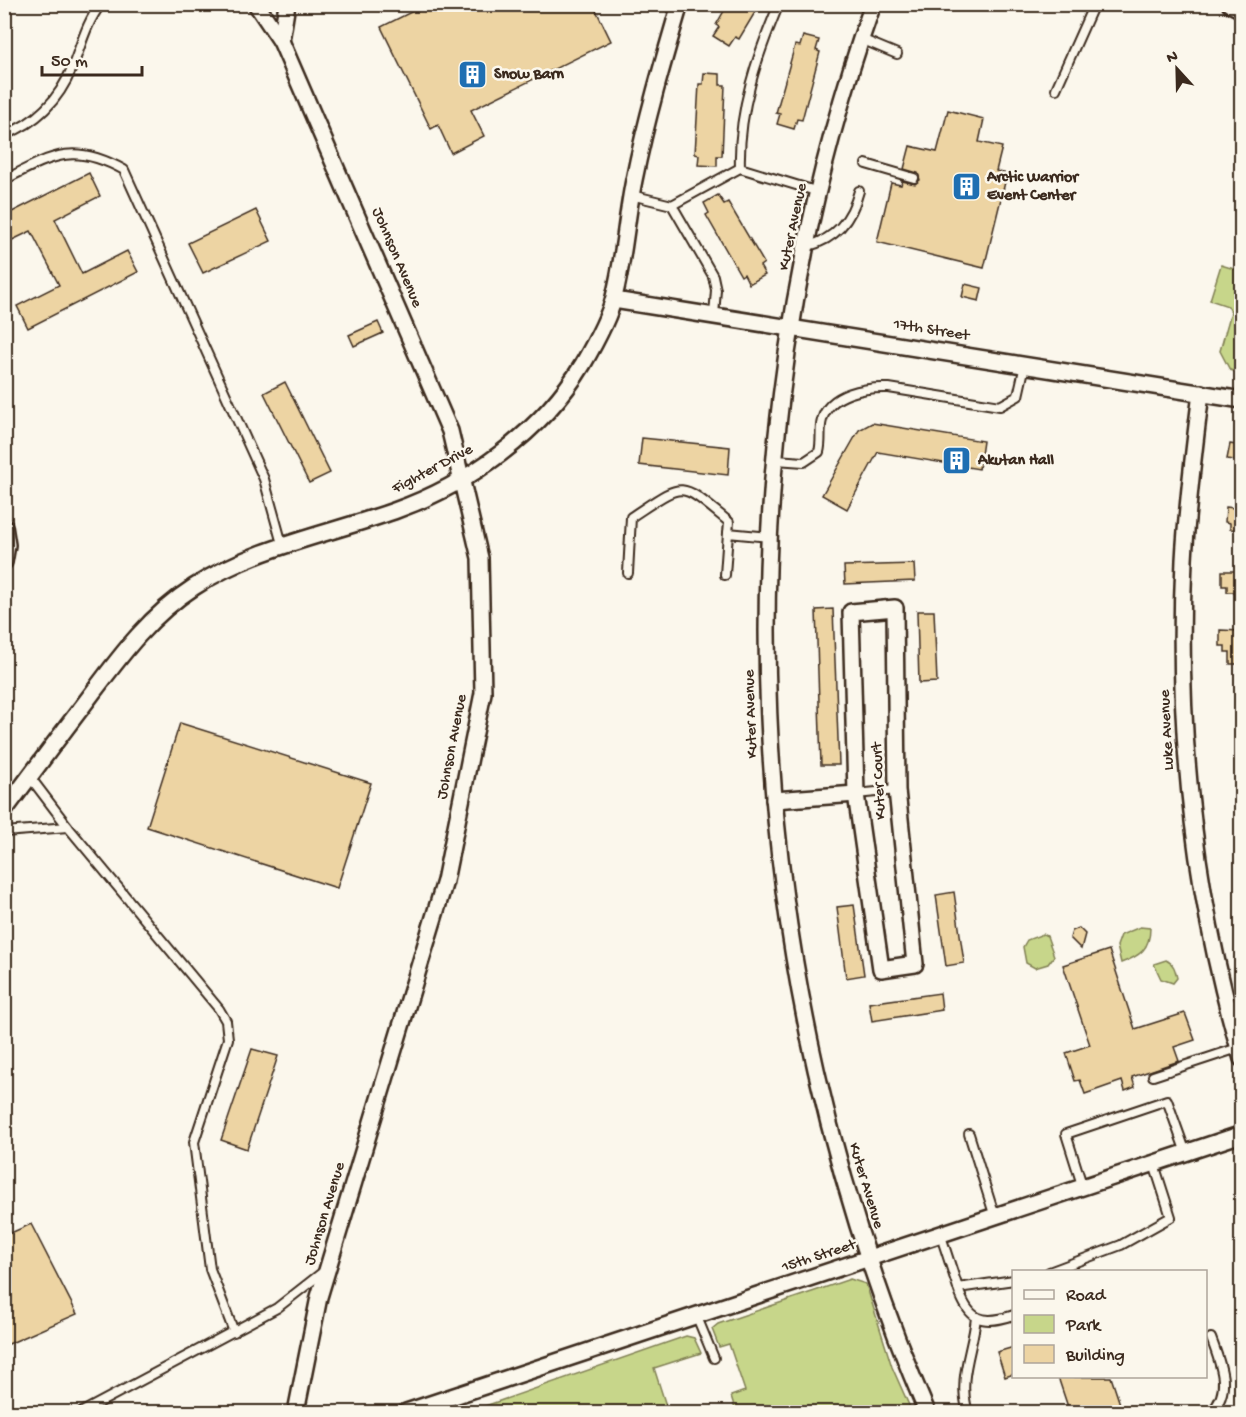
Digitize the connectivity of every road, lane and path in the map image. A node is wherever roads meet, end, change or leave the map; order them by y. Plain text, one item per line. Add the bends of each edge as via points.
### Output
1 (101, 4) edge
2 (256, 4) edge
3 (287, 4) edge
4 (680, 4) edge
5 (779, 4) edge
6 (873, 4) edge
7 (1094, 4) edge
8 (1230, 4) edge
9 (1242, 10) edge
10 (861, 39) junction
11 (281, 41) junction
12 (897, 54) dead end
13 (1056, 89) dead end
14 (4, 135) edge
15 (866, 164) dead end
16 (740, 168) junction
17 (914, 178) dead end
18 (4, 180) edge
19 (859, 191) dead end
20 (819, 192) junction
21 (631, 195) junction
22 (672, 205) junction
23 (806, 246) junction
24 (614, 300) junction
25 (714, 315) junction
26 (792, 326) junction
27 (1025, 364) junction
28 (1201, 393) junction
29 (1242, 400) edge
30 (775, 460) junction
31 (460, 479) junction
32 (4, 526) edge
33 (728, 533) junction
34 (770, 537) junction
35 (282, 544) junction
36 (4, 562) edge
37 (628, 573) dead end
38 (725, 575) dead end
39 (30, 777) junction
40 (897, 790) junction
41 (856, 794) junction
42 (774, 800) junction
43 (4, 811) edge
44 (68, 827) junction
45 (4, 832) edge
46 (1240, 1054) edge
47 (1153, 1076) dead end
48 (969, 1134) dead end
49 (1242, 1134) edge
50 (1186, 1153) junction
51 (1154, 1164) junction
52 (1083, 1188) junction
53 (995, 1217) junction
54 (940, 1236) junction
55 (869, 1260) junction
56 (329, 1266) junction
57 (1054, 1270) edge
58 (1012, 1280) edge
59 (958, 1288) junction
60 (1012, 1316) edge
61 (697, 1317) junction
62 (976, 1317) junction
63 (234, 1332) junction
64 (1211, 1338) dead end
65 (714, 1358) dead end
66 (408, 1412) edge
67 (82, 1413) edge
68 (296, 1413) edge
69 (927, 1413) edge
70 (968, 1413) edge
71 (1211, 1413) edge

1 - 14 lane via 79,44 64,86 26,126
2 - 11 street, Johnson Avenue
3 - 11 street
4 - 21 street, Fighter Drive via 655,87
5 - 16 lane via 744,104
6 - 10 street, Kuter Avenue
7 - 13 lane
8 - 9 street
10 - 12 lane
10 - 20 street, Kuter Avenue
11 - 31 street, Johnson Avenue via 450,431
15 - 17 lane
16 - 20 lane
16 - 22 lane
18 - 35 lane via 66,153 100,156 124,170 264,479
19 - 23 lane via 854,210 841,226 829,237
20 - 23 street, Kuter Avenue
21 - 22 lane
21 - 24 street, Fighter Drive
22 - 25 lane via 713,276
23 - 26 street, Kuter Avenue
24 - 25 street, 17th Street
24 - 31 street, Fighter Drive via 582,365 557,397 529,429
25 - 26 street, 17th Street
26 - 27 street, 17th Street
26 - 30 street, Kuter Avenue
27 - 28 street, 17th Street
27 - 30 lane via 1018,396 1000,406 889,388 874,387 850,394 828,408 821,421 819,452 813,458 804,462
28 - 29 street, 17th Street
28 - 46 street, Luke Avenue via 1184,560 1183,702 1202,892 1222,994
30 - 34 street, Kuter Avenue
31 - 35 street, Fighter Drive via 395,511
31 - 56 street, Johnson Avenue via 480,558 483,693 445,881
32 - 36 street via 8,545
33 - 34 lane
33 - 37 lane via 729,522 694,494 682,489 671,491 631,517
33 - 38 lane
34 - 42 street, Kuter Avenue via 767,637
35 - 39 street, Fighter Drive via 234,564 158,614 131,641
39 - 43 street, Fighter Drive
39 - 44 lane
40 - 41 lane
40 - 41 street, Kuter Court via 915,964 882,969
40 - 41 street, Kuter Court via 894,608 852,612
41 - 42 street, Kuter Court
42 - 55 street, Kuter Avenue via 791,942 813,1060 835,1152
44 - 45 lane
44 - 63 lane via 225,1021 228,1039 194,1142 210,1269
46 - 47 lane
48 - 53 lane
49 - 50 street, 15th Street
50 - 51 street, 15th Street
50 - 52 lane via 1167,1100 1106,1120 1066,1134
51 - 52 street, 15th Street
51 - 57 lane via 1171,1217 1121,1245
52 - 53 street, 15th Street
53 - 54 street, 15th Street
54 - 55 street, 15th Street
54 - 59 lane
55 - 61 street, 15th Street
55 - 69 street, Kuter Avenue
56 - 63 lane via 304,1289
56 - 68 street, Johnson Avenue
58 - 59 lane
59 - 62 lane
60 - 62 lane via 991,1321
61 - 65 lane
61 - 66 street, 15th Street
62 - 70 lane via 964,1376
63 - 67 lane
64 - 71 lane via 1224,1381 1223,1395

